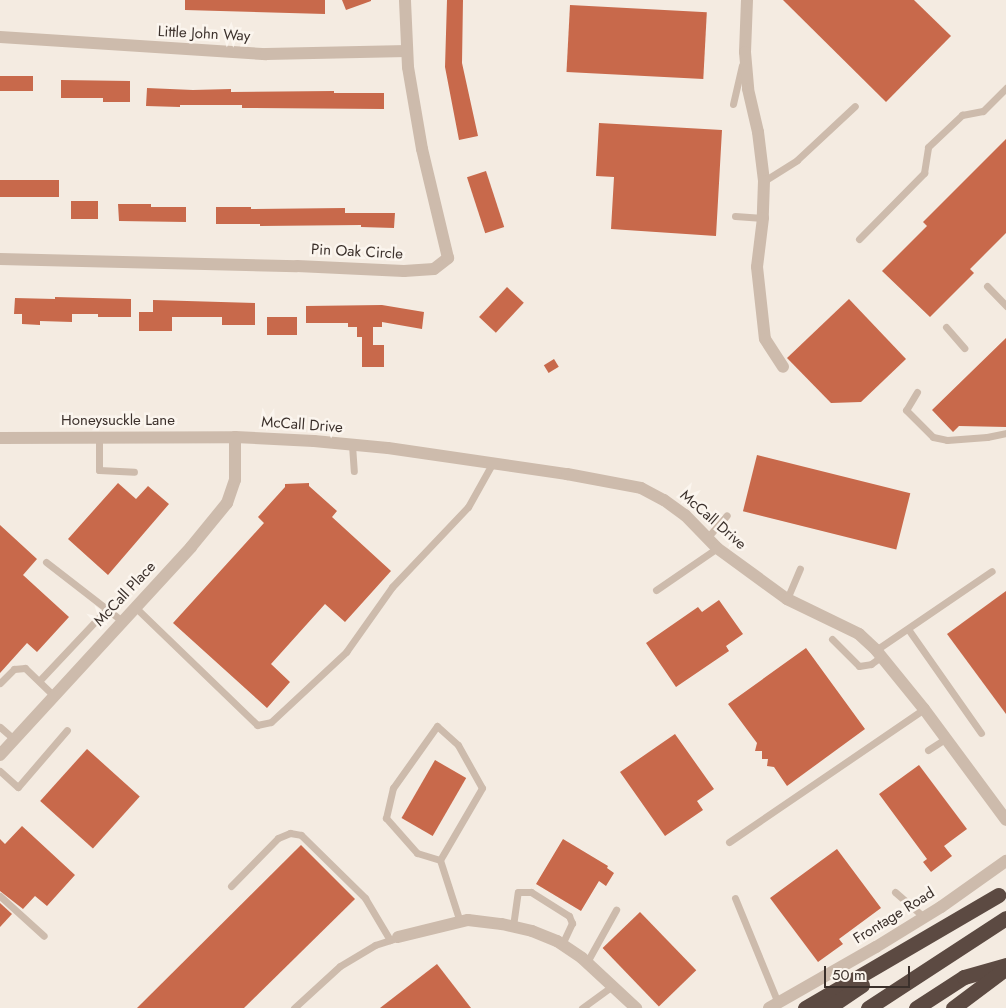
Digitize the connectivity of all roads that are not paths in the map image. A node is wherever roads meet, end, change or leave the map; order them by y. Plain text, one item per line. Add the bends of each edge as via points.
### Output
1 (405, 0) edge
2 (747, 0) edge
3 (0, 38) edge
4 (407, 51) junction
5 (745, 52) junction
6 (1006, 88) edge
7 (734, 104) dead end
8 (855, 106) dead end
9 (764, 181) junction
10 (735, 216) dead end
11 (763, 218) junction
12 (859, 239) dead end
13 (0, 259) edge
14 (987, 286) dead end
15 (1006, 306) edge
16 (946, 328) dead end
17 (964, 348) dead end
18 (783, 366) dead end
19 (917, 392) dead end
20 (1006, 433) edge
21 (0, 438) edge
22 (99, 438) junction
23 (235, 438) junction
24 (352, 445) junction
25 (492, 464) junction
26 (354, 471) dead end
27 (134, 472) dead end
28 (727, 515) dead end
29 (707, 538) junction
30 (717, 548) junction
31 (46, 562) dead end
32 (800, 569) dead end
33 (992, 572) dead end
34 (656, 590) dead end
35 (786, 599) junction
36 (135, 607) junction
37 (107, 609) junction
38 (122, 621) junction
39 (908, 629) junction
40 (832, 639) dead end
41 (879, 653) junction
42 (40, 680) junction
43 (0, 683) edge
44 (54, 696) junction
45 (924, 709) junction
46 (0, 727) edge
47 (68, 730) dead end
48 (981, 733) dead end
49 (14, 739) junction
50 (945, 739) junction
51 (928, 750) dead end
52 (0, 755) edge
53 (0, 770) edge
54 (1006, 820) edge
55 (729, 842) dead end
56 (440, 860) junction
57 (1006, 861) edge
58 (231, 886) dead end
59 (895, 892) dead end
60 (1002, 892) edge
61 (0, 896) edge
62 (735, 898) dead end
63 (616, 910) dead end
64 (924, 917) junction
65 (1006, 918) edge
66 (460, 922) junction
67 (512, 926) junction
68 (44, 936) dead end
69 (394, 938) junction
70 (562, 944) junction
71 (587, 962) junction
72 (1006, 967) edge
73 (612, 986) junction
74 (774, 1006) edge
75 (294, 1008) edge
76 (582, 1008) edge
77 (636, 1008) edge
78 (805, 1008) edge
79 (828, 1008) edge
80 (868, 1008) edge
81 (916, 1008) edge
82 (953, 1008) edge

1 - 4 street, Pin Oak Circle
2 - 5 street
3 - 4 street, Little John Way via 266,54
4 - 13 street, Pin Oak Circle via 422,150 448,258 434,269 404,271
5 - 7 lane
5 - 9 street
6 - 12 lane via 983,111 962,115 928,147 924,172
8 - 9 lane via 797,160
9 - 11 street
10 - 11 lane
11 - 18 street via 756,267 765,338
14 - 15 lane
16 - 17 lane
19 - 20 lane via 906,410 933,437 957,439
21 - 22 street, Honeysuckle Lane
22 - 23 street, Honeysuckle Lane
22 - 27 lane via 99,470
23 - 24 street, McCall Drive
23 - 36 street, McCall Place via 236,480 227,503
24 - 25 street, McCall Drive
24 - 26 lane
25 - 29 street, McCall Drive via 642,488 685,515
25 - 36 lane via 468,507 392,586 346,652 271,722 257,725
28 - 29 lane
29 - 30 street, McCall Drive
30 - 34 lane
30 - 35 street, McCall Drive
31 - 37 lane
32 - 35 lane
33 - 39 lane
35 - 41 street, McCall Drive via 859,634
36 - 38 street, McCall Place
37 - 38 lane
37 - 42 lane
38 - 44 street, McCall Place
39 - 41 lane
39 - 48 lane
40 - 41 lane via 859,666 871,664
41 - 45 street, McCall Drive
42 - 43 lane via 21,667 14,669
42 - 44 lane
44 - 49 street, McCall Place
45 - 50 street, McCall Drive
45 - 55 lane
46 - 49 lane
47 - 53 lane via 18,787
49 - 52 street, McCall Place
50 - 51 lane
50 - 54 street, McCall Drive
56 - 56 lane via 482,788 458,745 437,726 393,788 386,818 418,853
56 - 66 lane
57 - 64 street, Frontage Road
58 - 69 lane via 278,838 290,833 301,835 365,898
59 - 64 lane
60 - 78 highway
60 - 79 highway
61 - 68 lane
62 - 74 lane
63 - 71 lane
64 - 74 street, Frontage Road
65 - 80 highway
66 - 67 street via 468,920
66 - 69 street
67 - 70 street
67 - 70 lane via 518,892 531,892 569,916 572,923
69 - 75 lane via 340,966
70 - 71 street
71 - 73 street
72 - 81 highway via 964,977
72 - 82 highway
73 - 76 lane
73 - 77 street

